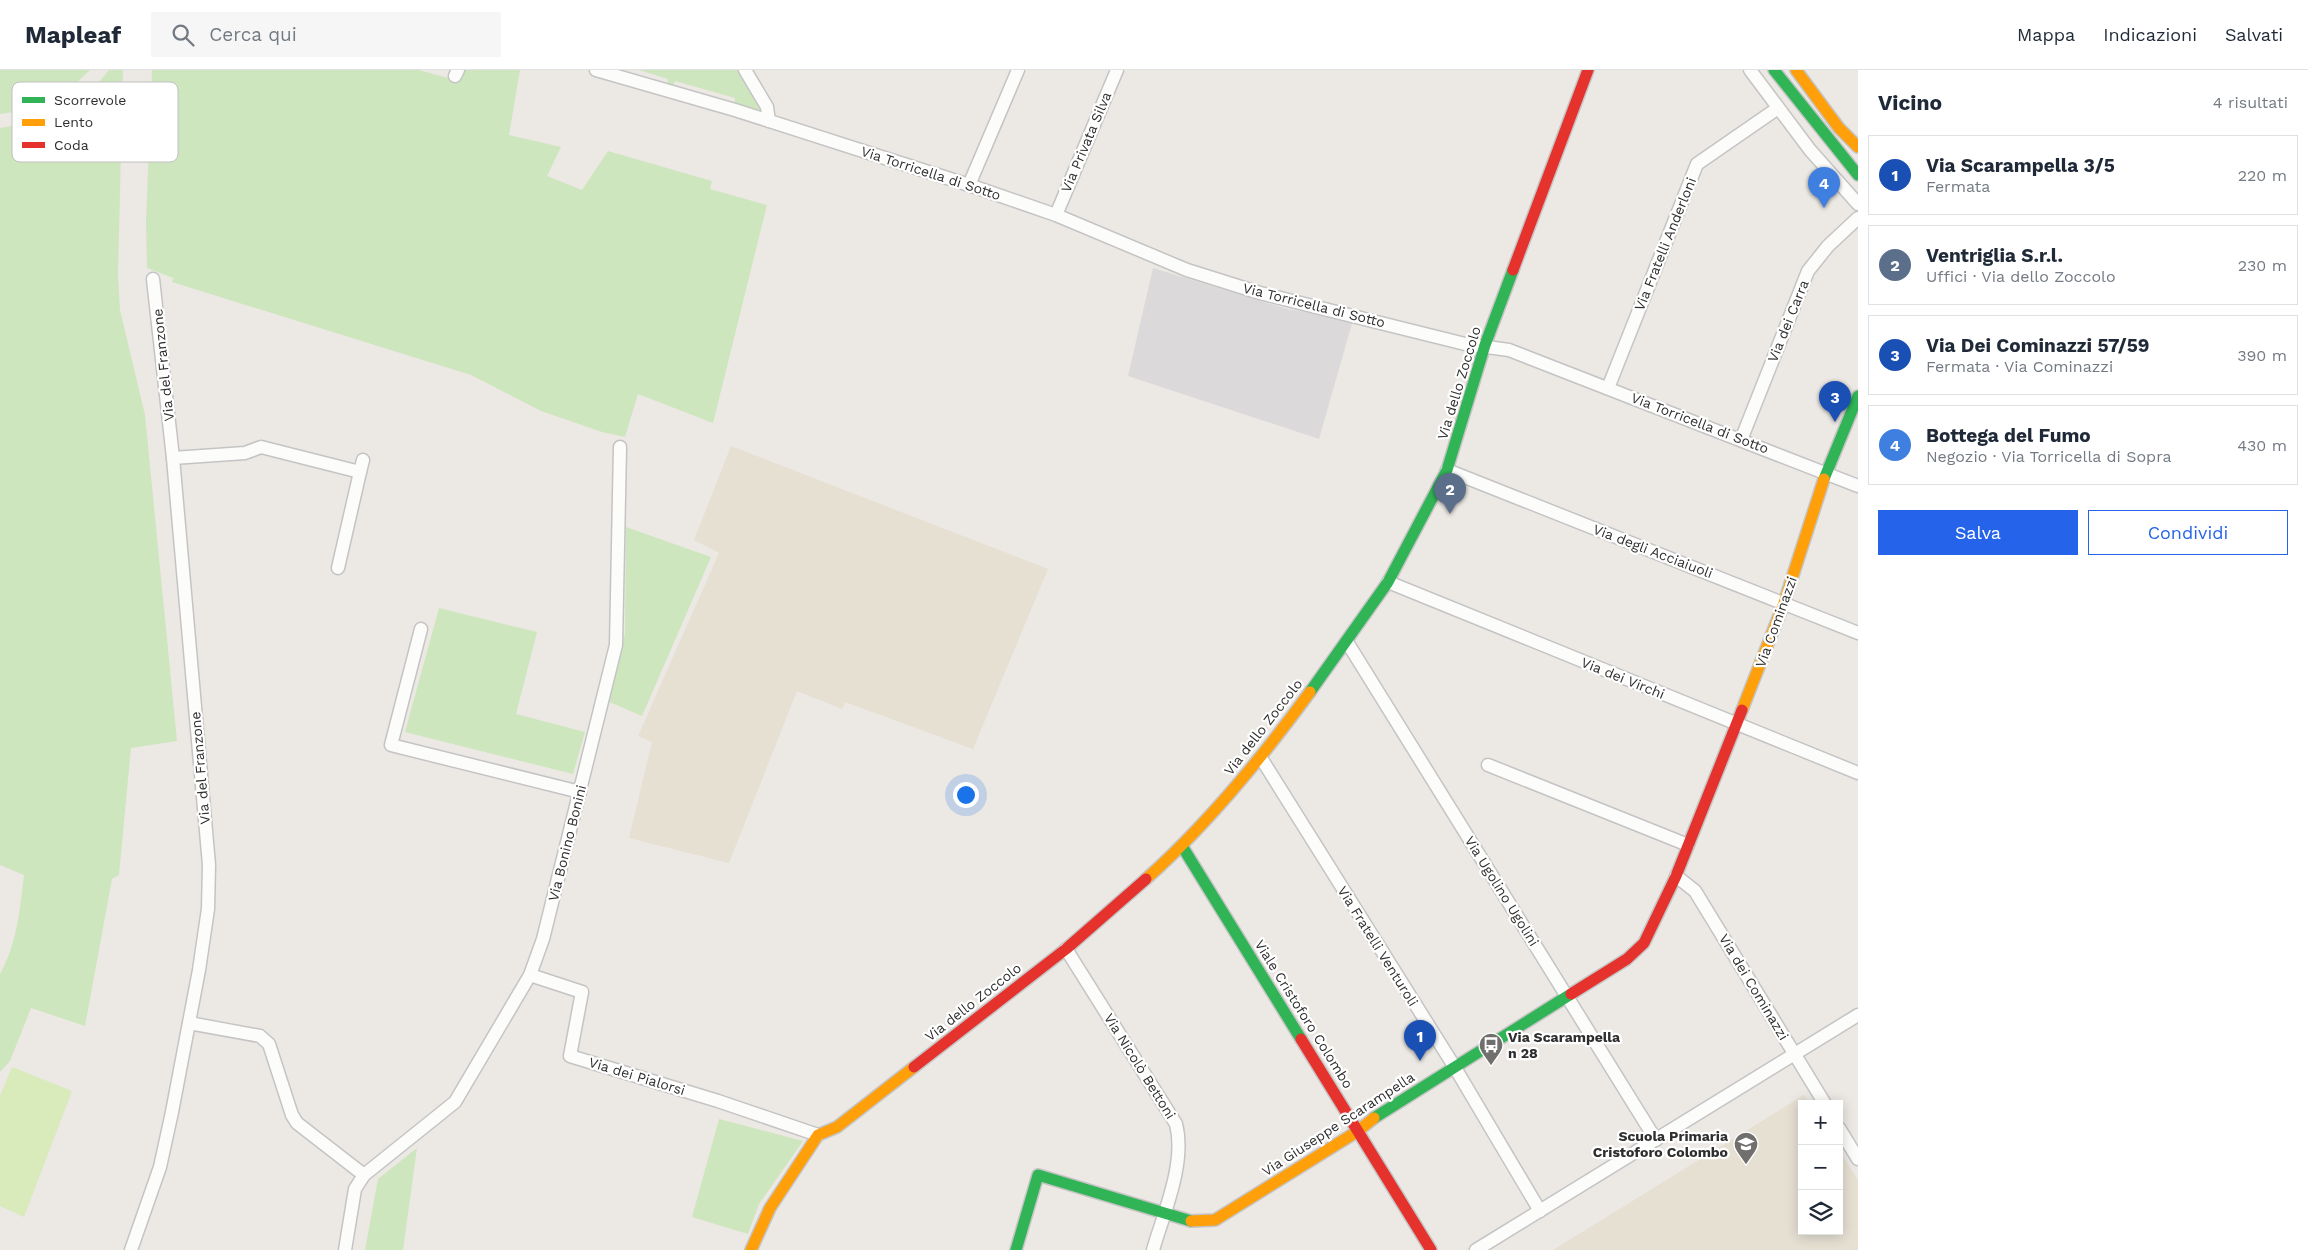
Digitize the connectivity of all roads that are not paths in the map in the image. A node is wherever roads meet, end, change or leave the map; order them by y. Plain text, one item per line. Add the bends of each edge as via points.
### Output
1 (596, 70) edge
2 (745, 70) edge
3 (1018, 70) edge
4 (1117, 70) edge
5 (1588, 70) edge
6 (1750, 70) edge
7 (1774, 70) edge
8 (1796, 70) edge
9 (1778, 108) junction
10 (769, 121) junction
11 (1820, 130) junction
12 (1858, 147) edge
13 (1810, 150) junction
14 (1858, 175) edge
15 (969, 185) junction
16 (1858, 204) edge
17 (1056, 215) junction
18 (1858, 218) edge
19 (153, 279) dead end
20 (1485, 345) junction
21 (1608, 388) junction
22 (1858, 396) edge
23 (1741, 440) junction
24 (620, 447) dead end
25 (173, 458) junction
26 (1448, 470) junction
27 (1826, 472) junction
28 (1858, 486) edge
29 (338, 568) dead end
30 (1388, 582) junction
31 (1784, 603) junction
32 (421, 629) dead end
33 (1858, 633) edge
34 (1347, 642) junction
35 (1736, 724) junction
36 (1261, 758) junction
37 (1488, 765) dead end
38 (1858, 773) edge
39 (580, 792) junction
40 (1688, 845) junction
41 (1182, 846) junction
42 (1676, 876) junction
43 (1066, 949) junction
44 (530, 975) junction
45 (1567, 997) junction
46 (1858, 1015) edge
47 (189, 1022) junction
48 (1795, 1055) junction
49 (1454, 1066) junction
50 (1823, 1100) edge
51 (1358, 1131) junction
52 (1843, 1134) edge
53 (818, 1135) junction
54 (1656, 1140) junction
55 (1858, 1158) edge
56 (364, 1175) junction
57 (1540, 1211) junction
58 (1164, 1213) junction
59 (132, 1250) edge
60 (345, 1250) edge
61 (751, 1250) edge
62 (1016, 1250) edge
63 (1153, 1250) edge
64 (1431, 1250) edge
65 (1476, 1250) edge

1 - 10 street, Via Torricella di Sotto
2 - 10 street via 768,107
3 - 15 street
4 - 17 street, Via Privata Silva
5 - 20 street, Via dello Zoccolo
6 - 9 street
7 - 11 street
8 - 12 street via 1838,128
9 - 13 street
9 - 21 street, Via Fratelli Anderloni via 1697,164
10 - 15 street, Via Torricella di Sotto
11 - 13 street
11 - 14 street
13 - 16 street
15 - 17 street, Via Torricella di Sotto
17 - 20 street, Via Torricella di Sotto via 1187,270 1260,293 1465,344
18 - 23 street, Via dei Carra via 1828,246 1808,271
19 - 25 street, Via del Franzone
20 - 21 street, Via Torricella di Sotto via 1509,350
20 - 26 street, Via dello Zoccolo
21 - 23 street, Via Torricella di Sotto
22 - 27 street, Via Cominazzi
23 - 27 street, Via Torricella di Sotto
24 - 39 street, Via Bonino Bonini via 616,645
25 - 29 street via 246,453 261,447 362,466
25 - 47 street, Via del Franzone via 209,865 208,909
26 - 30 street, Via dello Zoccolo
26 - 31 street, Via degli Acciaiuoli
27 - 28 street, Via Torricella di Sotto
27 - 31 street, Via Cominazzi
30 - 34 street, Via dello Zoccolo
30 - 35 street, Via dei Virchi
31 - 33 street, Via degli Acciaiuoli
31 - 35 street, Via Cominazzi
32 - 39 street via 391,744
34 - 36 street, Via dello Zoccolo
34 - 45 street, Via Ugolino Ugolini
35 - 38 street, Via dei Virchi
35 - 40 street, Via Cominazzi
36 - 41 street, Via dello Zoccolo
36 - 49 street, Via Fratelli Venturoli
37 - 40 street
39 - 44 street, Via Bonino Bonini
40 - 42 street, Via Cominazzi
41 - 43 street, Via dello Zoccolo
41 - 51 street, Viale Cristoforo Colombo
42 - 45 street, Via Giuseppe Scarampella via 1644,943 1627,959
42 - 48 street, Via dei Cominazzi via 1695,891
43 - 53 street, Via dello Zoccolo via 836,1127
43 - 58 street, Via Nicolò Bettoni via 1176,1124 1180,1156
44 - 53 street, Via dei Pialorsi via 582,992 570,1056
44 - 56 street, Via Bonino Bonini via 455,1102
45 - 49 street, Via Giuseppe Scarampella
45 - 54 street, Via Ugolino Ugolini
46 - 48 street
47 - 56 street via 260,1036 269,1044 297,1124
47 - 59 street, Via del Franzone via 160,1167
48 - 50 street, Via dei Cominazzi
48 - 54 street
49 - 51 street, Via Giuseppe Scarampella
49 - 57 street, Via Fratelli Venturoli
51 - 58 street, Via Giuseppe Scarampella via 1215,1220 1183,1220
51 - 64 street, Viale Cristoforo Colombo
52 - 55 street
53 - 61 street, Via dello Zoccolo via 770,1208
54 - 57 street
56 - 60 street, Via Bonino Bonini via 355,1189
57 - 65 street
58 - 62 street, Via Giuseppe Scarampella via 1038,1175
58 - 63 street, Via Nicolò Bettoni

